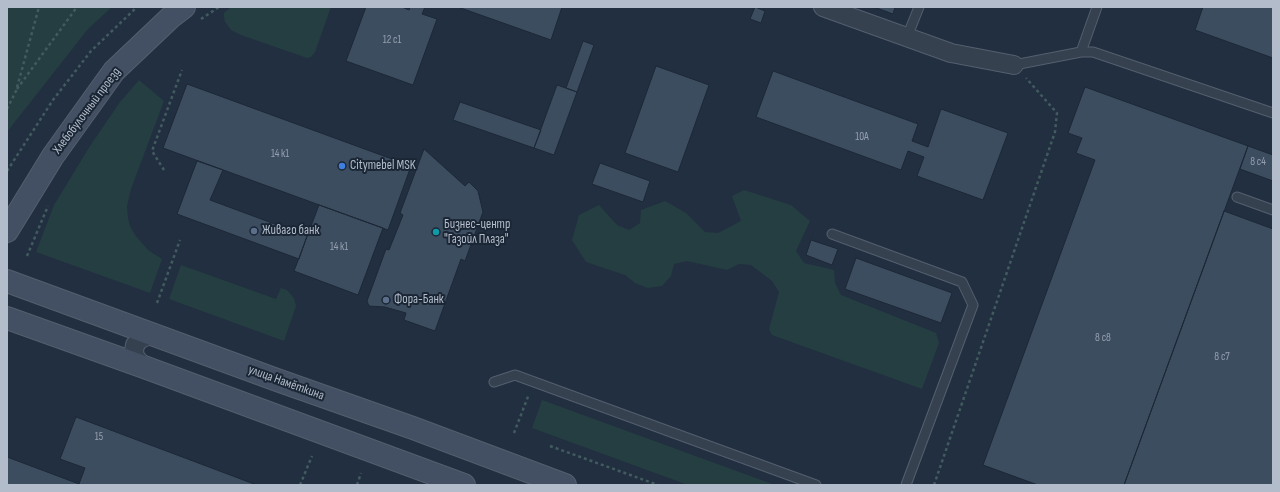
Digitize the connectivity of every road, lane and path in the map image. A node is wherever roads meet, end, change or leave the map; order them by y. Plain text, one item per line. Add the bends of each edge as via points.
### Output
1 (39, 7) edge
2 (77, 7) edge
3 (137, 7) edge
4 (219, 7) edge
5 (823, 7) edge
6 (919, 7) edge
7 (1097, 7) edge
8 (190, 15) edge
9 (907, 37) junction
10 (1081, 52) junction
11 (1014, 65) junction
12 (182, 70) dead end
13 (16, 91) junction
14 (7, 109) edge
15 (1273, 113) edge
16 (164, 170) dead end
17 (7, 171) edge
18 (1237, 197) dead end
19 (48, 204) dead end
20 (1273, 210) edge
21 (7, 231) edge
22 (832, 234) dead end
23 (180, 240) dead end
24 (27, 256) dead end
25 (7, 281) edge
26 (157, 303) dead end
27 (7, 318) edge
28 (154, 335) junction
29 (144, 367) junction
30 (534, 381) junction
31 (494, 382) dead end
32 (514, 433) dead end
33 (550, 446) dead end
34 (312, 456) dead end
35 (361, 474) dead end
36 (300, 485) edge
37 (357, 485) edge
38 (464, 485) edge
39 (565, 485) edge
40 (658, 485) edge
41 (816, 485) edge
42 (906, 485) edge
43 (934, 485) edge

1 - 13 path
2 - 13 path
3 - 17 path via 91,50 53,100
4 - 8 path
5 - 9 street
6 - 9 lane
7 - 10 lane
8 - 21 main road, Хлебобулочный проезд via 172,17 114,71 53,156
9 - 11 street via 951,53
10 - 11 lane
10 - 15 lane via 1093,52
11 - 43 path via 1057,113 1055,132
12 - 16 path via 152,151
13 - 14 path
18 - 20 lane
19 - 24 path
22 - 42 lane via 962,282 972,305
23 - 26 path
25 - 28 main road, улица Намёткина
27 - 29 main road
28 - 29 street via 140,339 135,345 135,357
28 - 39 main road, улица Намёткина
29 - 38 main road
30 - 31 lane via 515,375
30 - 32 path
30 - 41 lane
33 - 40 path
34 - 36 path
35 - 37 path

